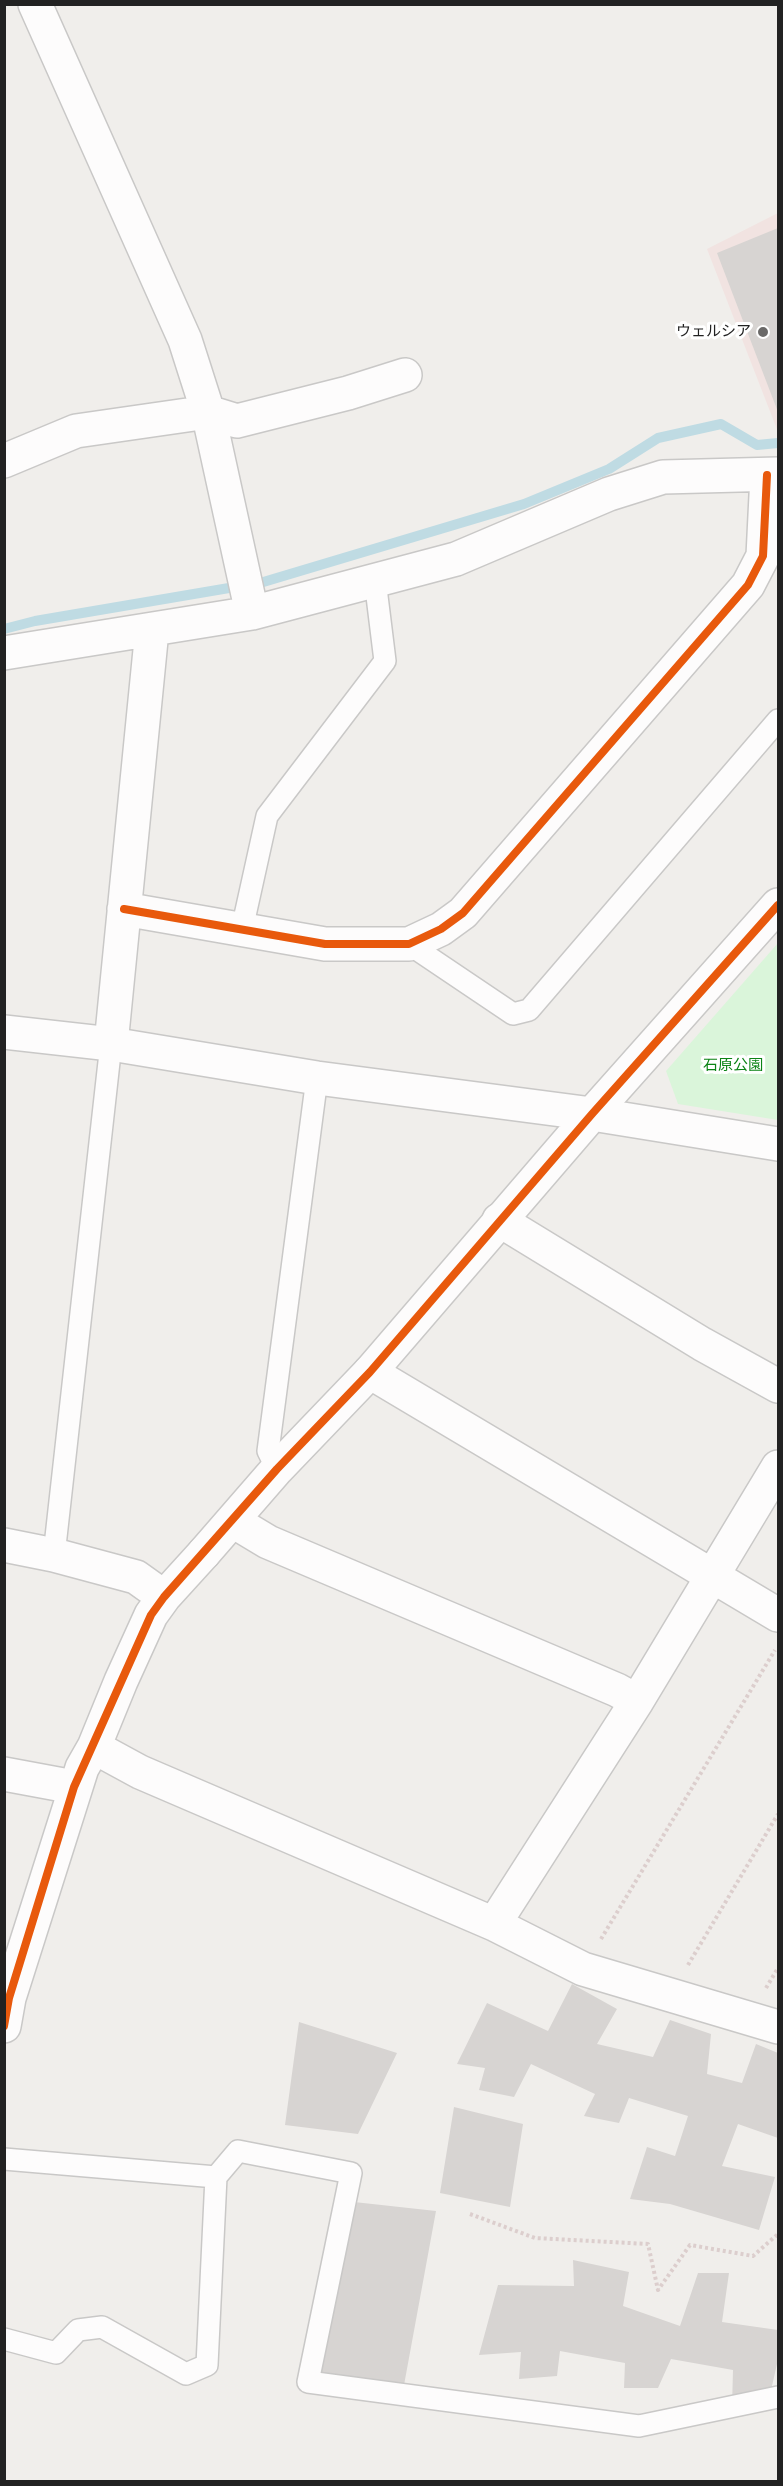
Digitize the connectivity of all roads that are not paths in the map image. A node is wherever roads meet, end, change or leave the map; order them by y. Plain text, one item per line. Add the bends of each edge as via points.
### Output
1 (34, 4) edge
2 (405, 375) dead end
3 (208, 412) junction
4 (4, 462) edge
5 (773, 474) edge
6 (375, 580) junction
7 (252, 613) junction
8 (152, 630) junction
9 (4, 653) edge
10 (778, 720) edge
11 (778, 905) edge
12 (124, 909) junction
13 (242, 929) junction
14 (410, 944) junction
15 (4, 1032) edge
16 (111, 1044) junction
17 (317, 1078) junction
18 (592, 1114) junction
19 (778, 1144) edge
20 (499, 1220) junction
21 (370, 1372) junction
22 (778, 1386) edge
23 (778, 1467) edge
24 (277, 1469) junction
25 (233, 1521) junction
26 (4, 1545) edge
27 (54, 1555) junction
28 (712, 1575) junction
29 (164, 1597) junction
30 (778, 1615) edge
31 (637, 1701) junction
32 (94, 1747) junction
33 (4, 1774) edge
34 (74, 1787) junction
35 (494, 1924) junction
36 (4, 2026) edge
37 (778, 2027) edge
38 (4, 2159) edge
39 (216, 2177) junction
40 (4, 2339) edge
41 (778, 2397) edge

1 - 3 street via 185,340
2 - 3 street via 237,421
3 - 4 street via 76,431
3 - 7 street
5 - 6 street via 663,477 609,494 456,559
5 - 14 street via 762,556 748,585 463,913
6 - 7 street
6 - 13 lane via 385,661 267,816
7 - 8 street
8 - 9 street
8 - 12 street
10 - 14 lane via 529,1010 513,1014
11 - 18 street
12 - 13 street
12 - 16 street
13 - 14 street via 325,944
15 - 16 street
16 - 17 street
16 - 27 lane
17 - 18 street
17 - 24 lane via 268,1451
18 - 19 street
18 - 20 street
20 - 21 street
20 - 22 street
21 - 24 street
21 - 28 street
23 - 28 street
24 - 25 street
25 - 29 street
25 - 31 street via 268,1542
26 - 27 street
27 - 29 street via 135,1577
28 - 30 street
28 - 31 street
29 - 32 street via 142,1632
31 - 35 street
32 - 34 street
32 - 35 street via 140,1772
33 - 34 street
34 - 36 street via 9,1998
35 - 37 street via 583,1969
38 - 39 lane
39 - 40 lane via 207,2365 186,2374 102,2327 78,2330 56,2353
39 - 41 lane via 238,2151 351,2173 308,2382 639,2426

